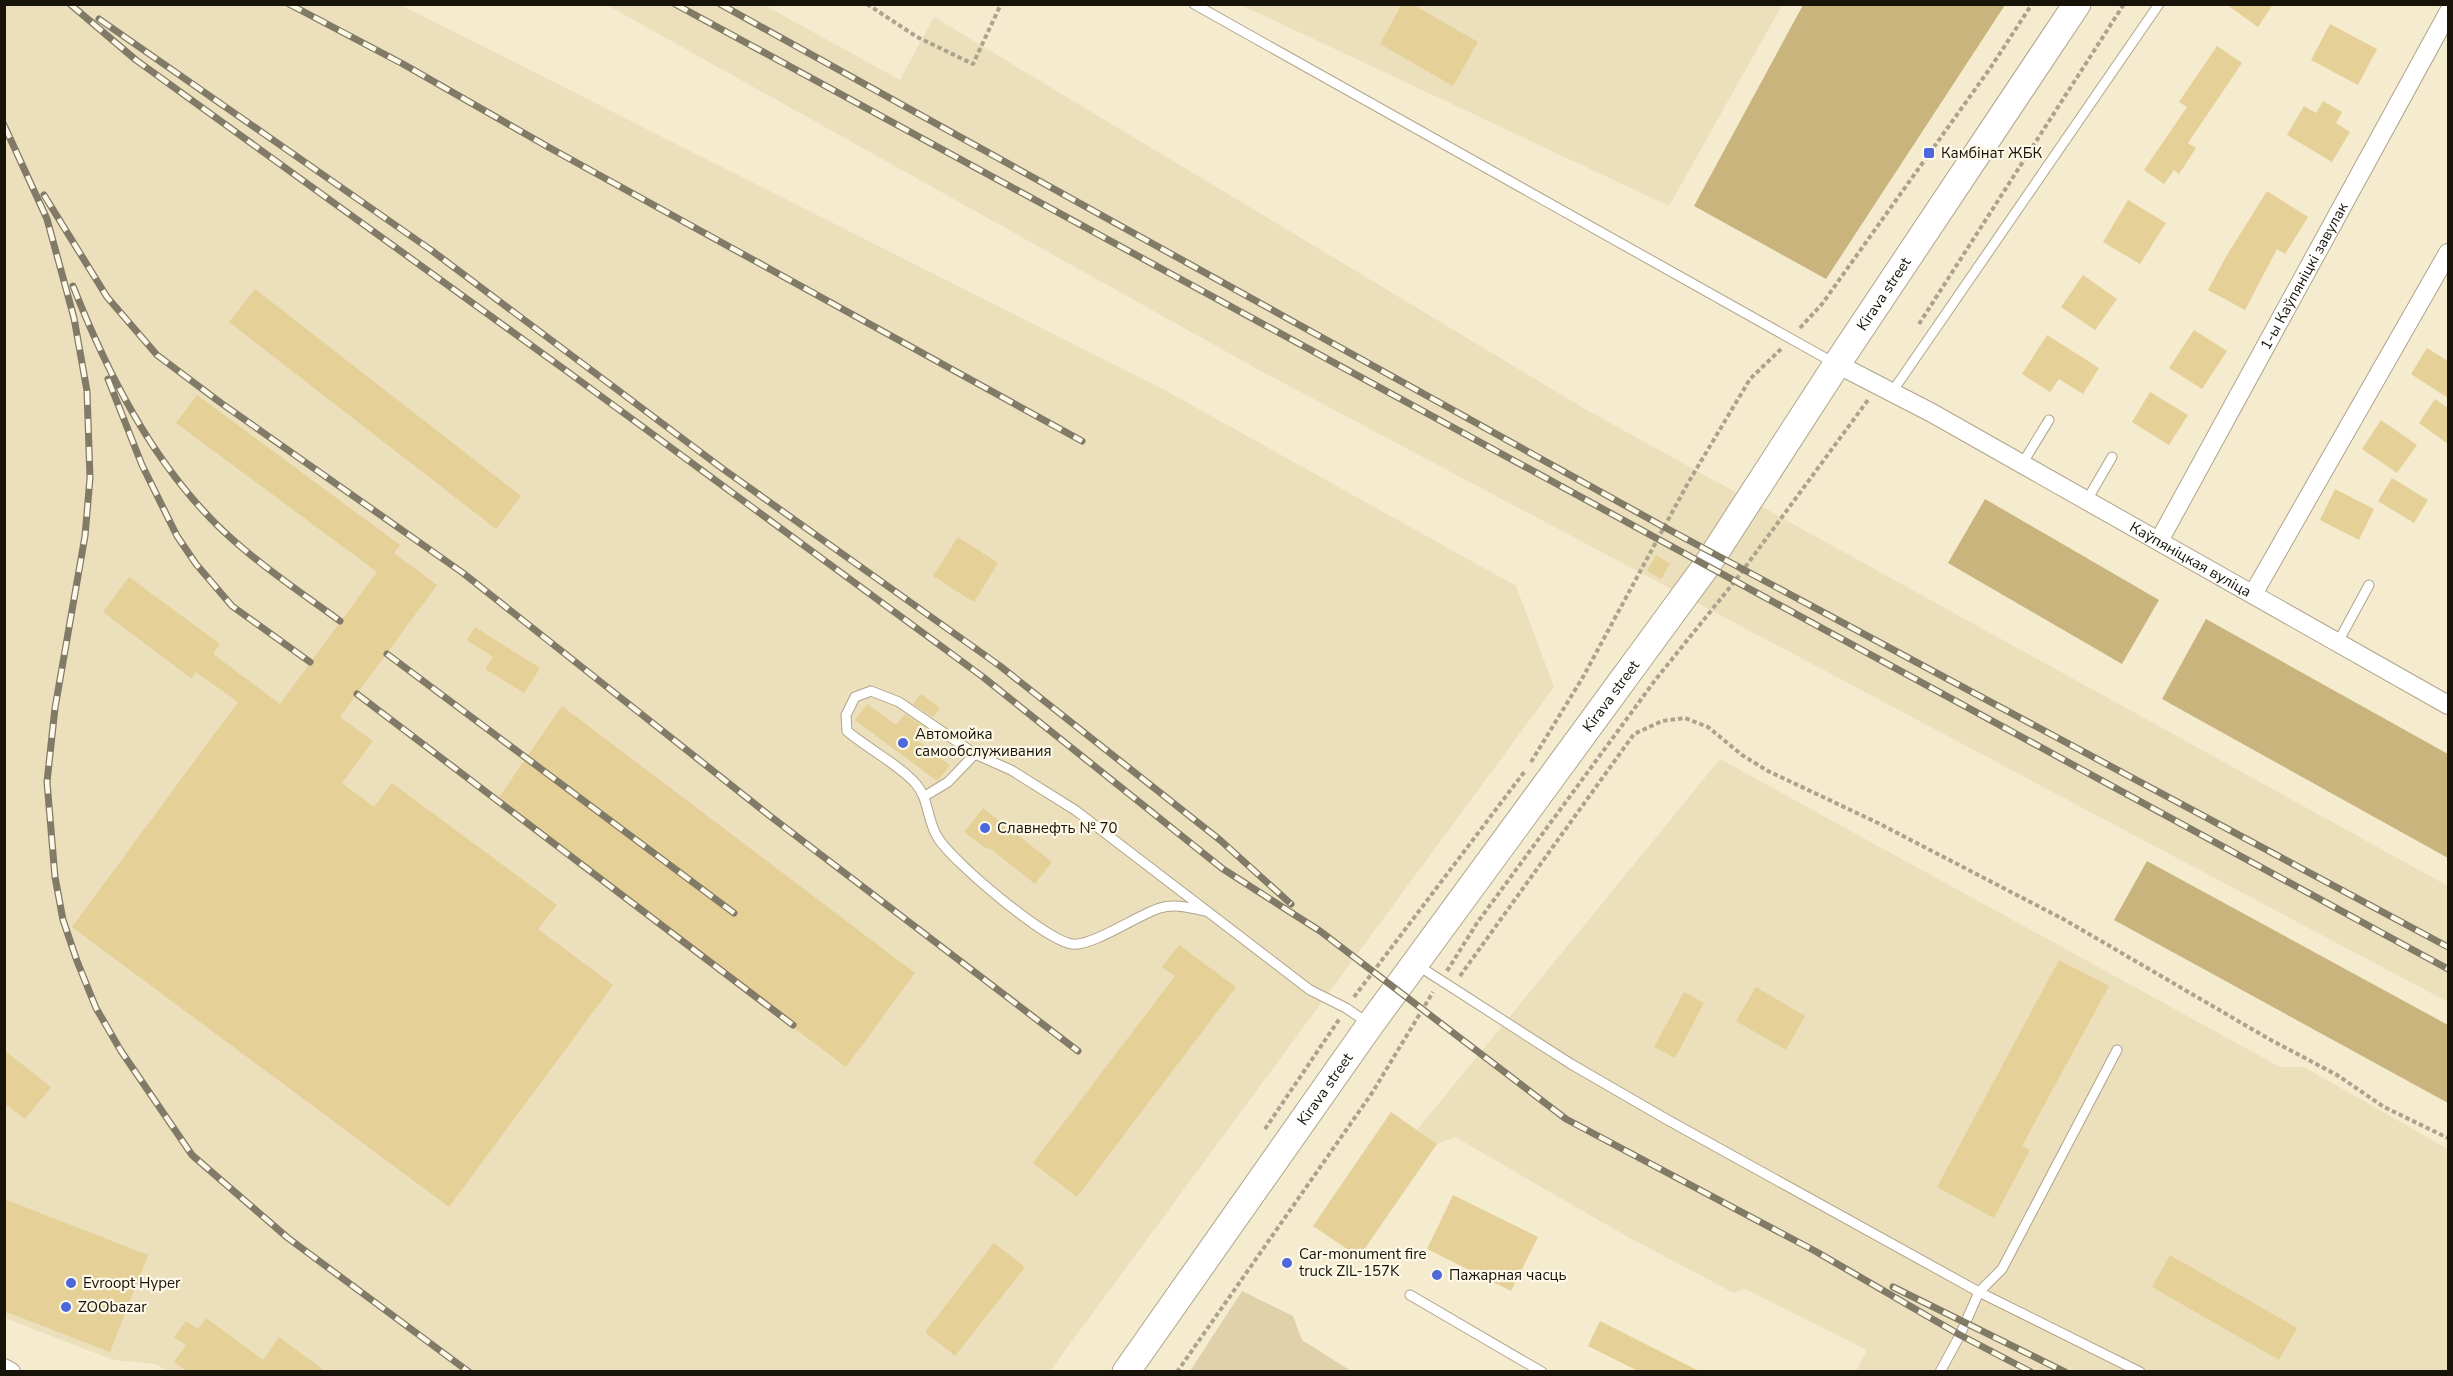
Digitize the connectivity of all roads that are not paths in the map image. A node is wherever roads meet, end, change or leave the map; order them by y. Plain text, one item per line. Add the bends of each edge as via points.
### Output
1 (1194, 4) edge
2 (2077, 4) edge
3 (2159, 4) edge
4 (2448, 13) edge
5 (2448, 253) edge
6 (1837, 364) junction
7 (1886, 389) junction
8 (2049, 420) dead end
9 (2112, 457) dead end
10 (2022, 464) junction
11 (2087, 500) junction
12 (2159, 541) junction
13 (2369, 585) dead end
14 (2253, 594) junction
15 (2338, 642) junction
16 (2448, 705) edge
17 (975, 754) junction
18 (925, 796) junction
19 (1205, 911) junction
20 (1415, 964) junction
21 (1370, 1025) junction
22 (2116, 1050) dead end
23 (1979, 1292) junction
24 (1410, 1295) dead end
25 (4, 1368) edge
26 (11, 1371) edge
27 (1126, 1371) edge
28 (1542, 1371) edge
29 (1940, 1371) edge
30 (2140, 1371) edge

1 - 6 lane
2 - 6 main road, Kirava street
3 - 7 lane
4 - 12 street, 1-ы Каўпяніцкі завулак
5 - 14 street
6 - 7 street, Каўпяніцкая вуліца
6 - 20 main road, Kirava street via 1707,565
7 - 10 street, Каўпяніцкая вуліца
8 - 10 lane
9 - 11 lane
10 - 11 street, Каўпяніцкая вуліца
11 - 12 street, Каўпяніцкая вуліца
12 - 14 street, Каўпяніцкая вуліца
13 - 15 lane
14 - 15 street, Каўпяніцкая вуліца
15 - 16 street, Каўпяніцкая вуліца
17 - 18 lane via 948,782
17 - 18 lane via 899,702 871,692 855,698 846,715 847,731 915,782
17 - 19 lane via 1011,770 1075,810
18 - 19 lane via 936,836 950,855 1057,939 1074,945 1092,940 1161,907
19 - 21 lane via 1310,990
20 - 21 main road, Kirava street
20 - 23 lane via 1571,1064
21 - 27 main road, Kirava street
22 - 23 lane via 2002,1269
23 - 29 lane
23 - 30 lane
24 - 28 lane
25 - 26 street

